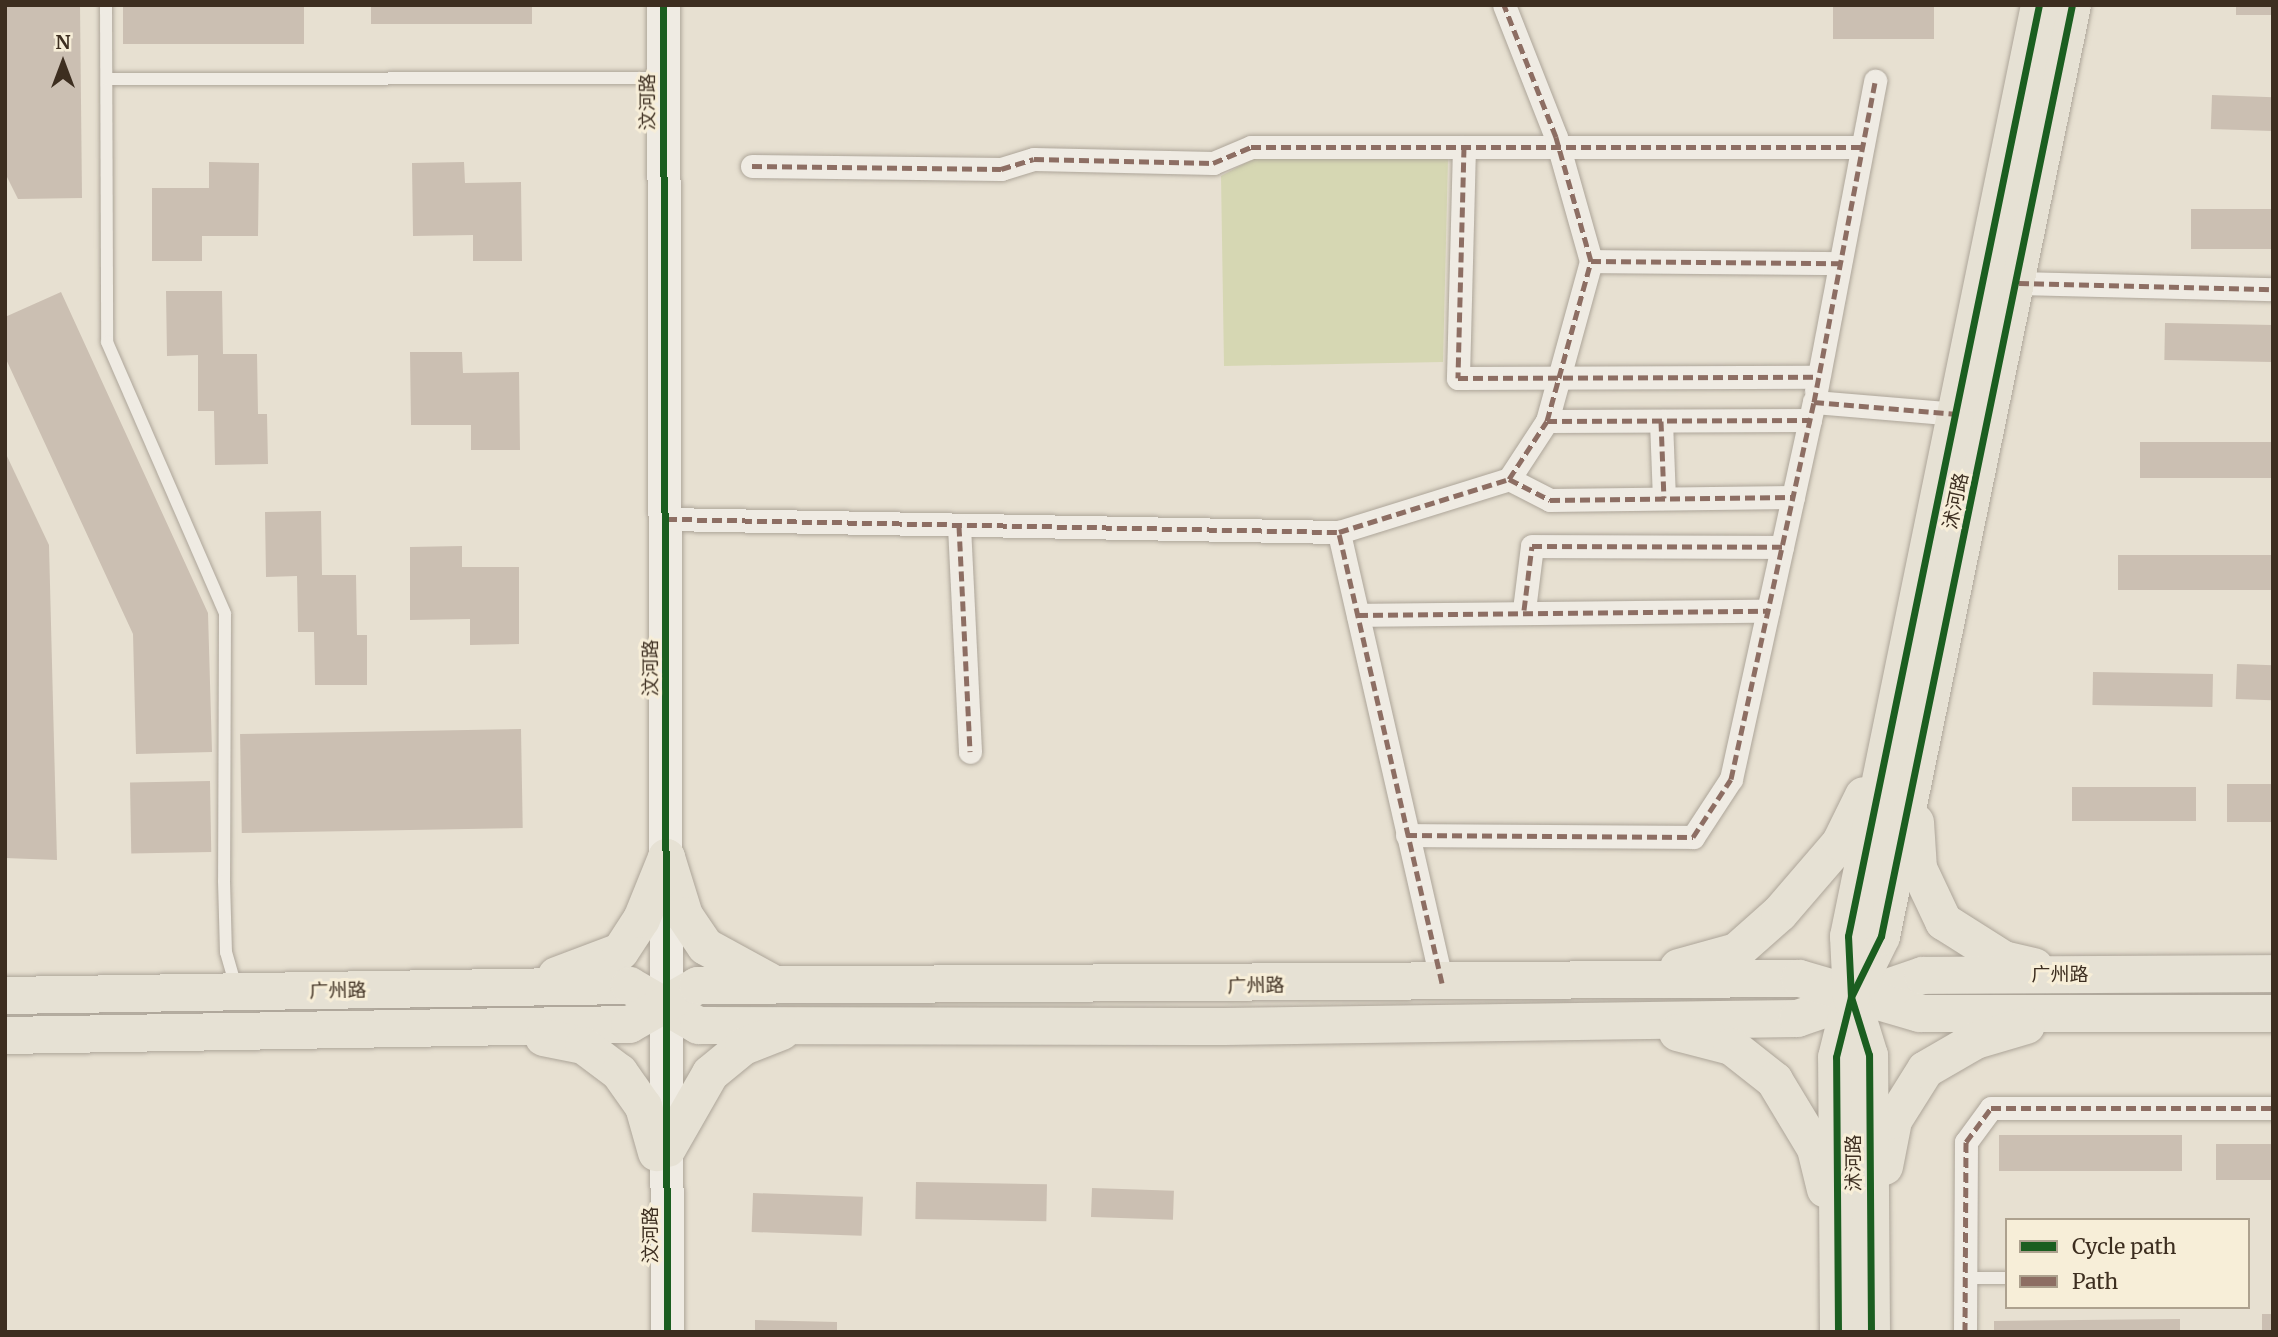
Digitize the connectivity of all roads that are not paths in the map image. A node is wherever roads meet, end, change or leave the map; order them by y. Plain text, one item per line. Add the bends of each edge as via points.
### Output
1 (106, 5) edge
2 (663, 5) edge
3 (1504, 5) edge
4 (2039, 5) edge
5 (2072, 5) edge
6 (664, 78) junction
7 (107, 79) junction
8 (1875, 81) dead end
9 (1464, 147) junction
10 (1559, 147) junction
11 (1862, 147) junction
12 (752, 166) dead end
13 (1591, 261) junction
14 (1840, 263) junction
15 (2019, 283) junction
16 (2273, 289) edge
17 (1559, 377) junction
18 (1818, 377) junction
19 (1812, 411) junction
20 (1957, 414) junction
21 (1547, 421) junction
22 (1661, 421) junction
23 (1508, 479) junction
24 (1793, 497) junction
25 (1664, 498) junction
26 (667, 519) junction
27 (959, 526) junction
28 (1339, 532) junction
29 (1782, 547) junction
30 (1524, 610) junction
31 (1768, 611) junction
32 (1358, 615) junction
33 (970, 752) dead end
34 (1899, 763) junction
35 (1407, 835) junction
36 (666, 857) junction
37 (2273, 973) edge
38 (2080, 975) junction
39 (1629, 980) junction
40 (1441, 983) junction
41 (780, 985) junction
42 (503, 988) junction
43 (238, 993) junction
44 (5, 995) edge
45 (1851, 997) junction
46 (664, 1007) junction
47 (2273, 1013) edge
48 (2066, 1014) junction
49 (1636, 1020) junction
50 (797, 1026) junction
51 (498, 1028) junction
52 (5, 1035) edge
53 (2273, 1108) edge
54 (662, 1150) junction
55 (1854, 1237) junction
56 (1965, 1278) junction
57 (2005, 1278) edge
58 (657, 1332) edge
59 (667, 1332) edge
60 (1838, 1332) edge
61 (1871, 1332) edge
62 (1965, 1332) edge

1 - 7 lane
2 - 6 street, 汶河路
3 - 10 street
4 - 20 main road, 沭河路
5 - 15 main road, 沭河路
6 - 7 lane
6 - 26 street, 汶河路
7 - 43 lane via 107,342 225,614 226,952
8 - 11 street
9 - 10 street
9 - 12 street via 1251,147 1213,163 1034,159 1001,169
9 - 17 street via 1458,378
10 - 11 street
10 - 13 street
11 - 14 street
13 - 14 street
13 - 17 street
14 - 18 street
15 - 16 street
15 - 34 main road, 沭河路
17 - 18 street
17 - 21 street
18 - 19 street
19 - 20 street
19 - 22 street
19 - 24 street
20 - 34 main road, 沭河路
21 - 22 street
21 - 23 street
22 - 25 street
23 - 25 street via 1550,500
23 - 28 street
24 - 25 street
24 - 29 street
26 - 27 street
26 - 36 street, 汶河路
27 - 28 street
27 - 33 street
28 - 32 street
29 - 30 street via 1532,546
29 - 31 street
30 - 31 street
30 - 32 street
31 - 35 street via 1731,779 1693,837
32 - 35 street
34 - 38 main road via 1917,868 1943,921 2003,960
34 - 39 main road via 1779,913 1736,951
34 - 45 main road, 沭河路 via 1848,936
35 - 40 street
36 - 41 main road via 684,915 705,946
36 - 42 main road via 641,919 620,951 591,967
36 - 46 street, 汶河路
37 - 38 main road, 广州路
38 - 45 main road, 广州路 via 1922,975
39 - 40 main road, 广州路
39 - 45 main road, 广州路 via 1799,978
40 - 41 main road, 广州路
41 - 46 main road, 广州路 via 697,985
42 - 43 main road, 广州路
42 - 46 main road, 广州路 via 629,985
43 - 44 main road, 广州路
45 - 48 main road, 广州路 via 1919,1013
45 - 49 main road, 广州路 via 1797,1018
45 - 55 main road, 沭河路 via 1836,1057
46 - 50 main road, 广州路 via 698,1025
46 - 51 main road, 广州路 via 629,1024
46 - 54 street, 汶河路
47 - 48 main road, 广州路
48 - 55 main road via 1975,1040 1925,1069 1893,1120
49 - 50 main road, 广州路
49 - 55 main road via 1731,1046 1774,1080 1815,1148
50 - 54 main road via 743,1046 710,1073
51 - 52 main road, 广州路
51 - 54 main road via 583,1045 619,1072 643,1106
53 - 56 street via 1991,1108 1966,1142
54 - 58 street, 汶河路
54 - 59 street, 汶河路
55 - 60 main road, 沭河路
55 - 61 main road, 沭河路
56 - 57 lane
56 - 62 street

